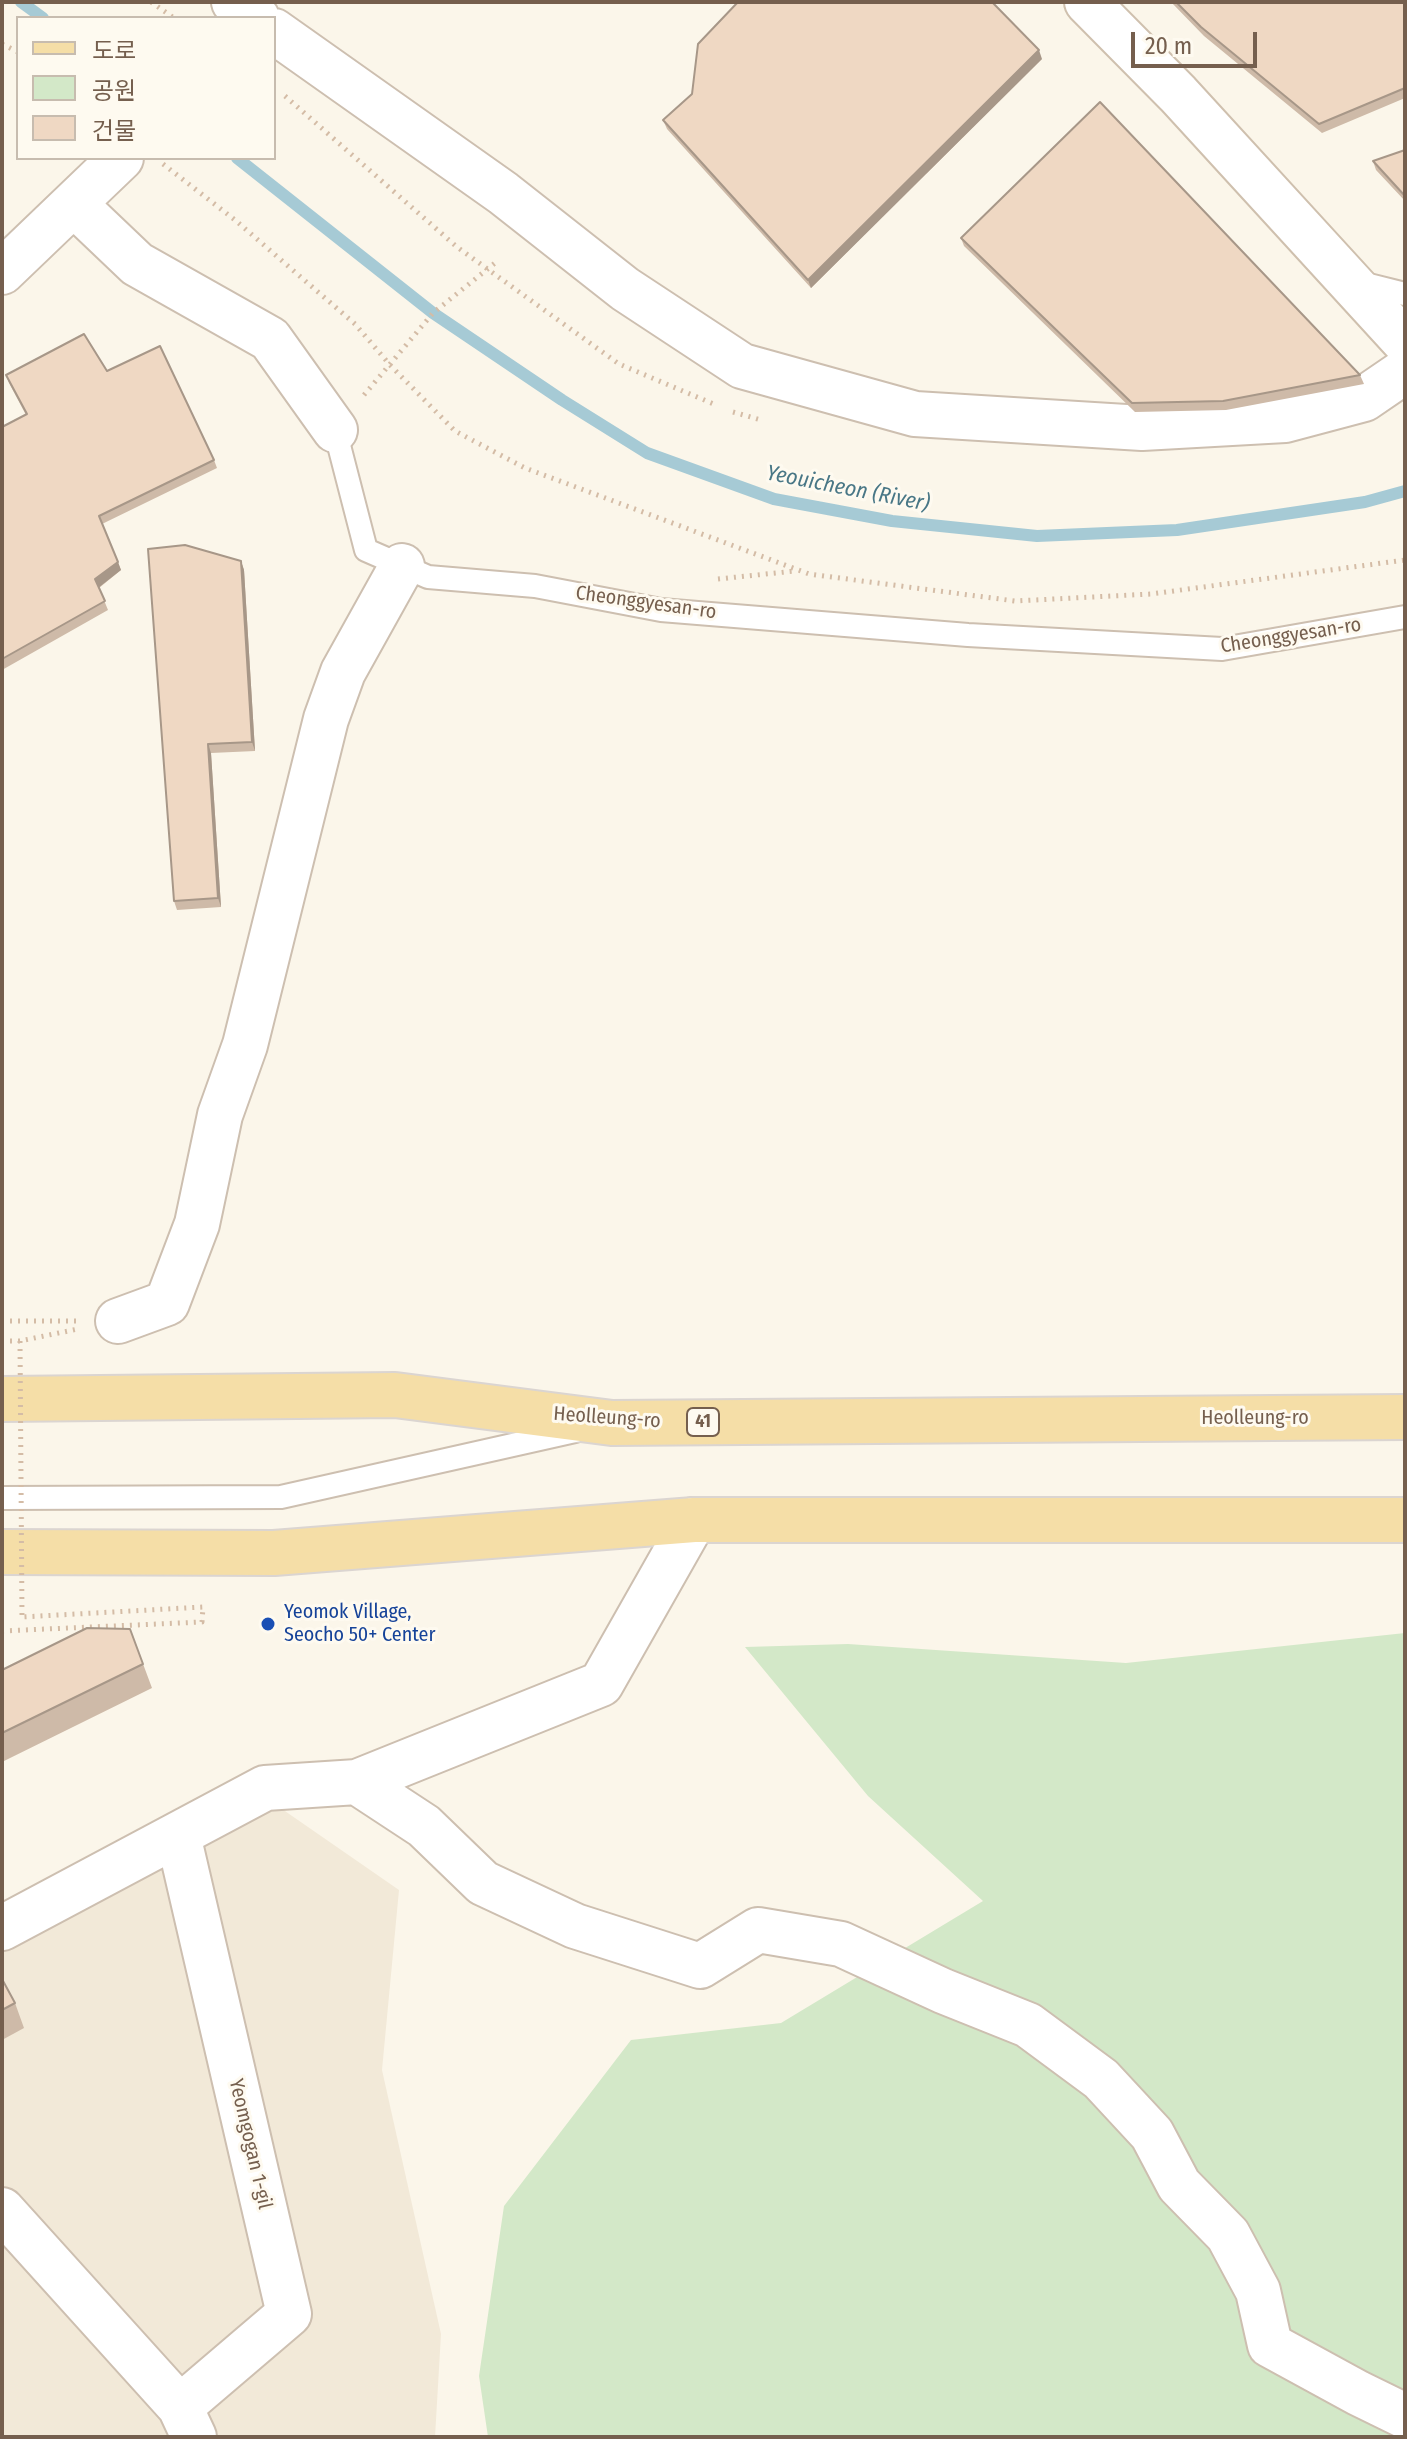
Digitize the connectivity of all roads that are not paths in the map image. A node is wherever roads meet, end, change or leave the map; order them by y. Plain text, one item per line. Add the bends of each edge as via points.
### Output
1 (234, 2) edge
2 (1087, 2) edge
3 (271, 15) edge
4 (276, 19) edge
5 (119, 160) edge
6 (74, 204) junction
7 (9, 252) edge
8 (1348, 279) junction
9 (1405, 294) edge
10 (1405, 342) edge
11 (1405, 371) edge
12 (335, 430) joint
13 (402, 566) junction
14 (1405, 617) edge
15 (118, 1321) road end
16 (2, 1399) edge
17 (1405, 1417) edge
18 (612, 1423) junction
19 (2, 1498) edge
20 (694, 1520) junction
21 (1405, 1520) edge
22 (2, 1552) edge
23 (357, 1782) junction
24 (178, 1835) junction
25 (2, 1928) edge
26 (2, 2210) edge
27 (1405, 2416) edge
28 (190, 2429) edge

1 - 3 street
2 - 8 street
4 - 11 street via 625,289 742,366 915,414 1142,428 1285,420 1364,399
5 - 6 street
6 - 7 street
6 - 12 street, Cheonggyesan-ro via 137,264 270,339
8 - 9 lane
8 - 10 street
12 - 13 lane, Cheonggyesan-ro via 366,550
13 - 14 lane, Cheonggyesan-ro via 428,577 535,586 661,610 1222,649
13 - 15 street via 343,672 326,719 245,1045 220,1115 197,1224 167,1303
16 - 18 main road, Heolleung-ro / 41 via 395,1395
17 - 18 main road, Heolleung-ro / 41
18 - 19 lane via 281,1497
20 - 21 main road
20 - 22 main road via 274,1553
20 - 23 street via 601,1684
23 - 24 street via 265,1788
23 - 27 street via 424,1826 483,1883 575,1926 700,1966 758,1930 841,1944 1028,2025 1101,2079 1152,2134 1179,2185 1228,2235 1258,2291 1270,2345
24 - 25 street
24 - 28 street, Yeomgogan 1-gil via 289,2314
26 - 28 street, Yeomgogan 1-gil

